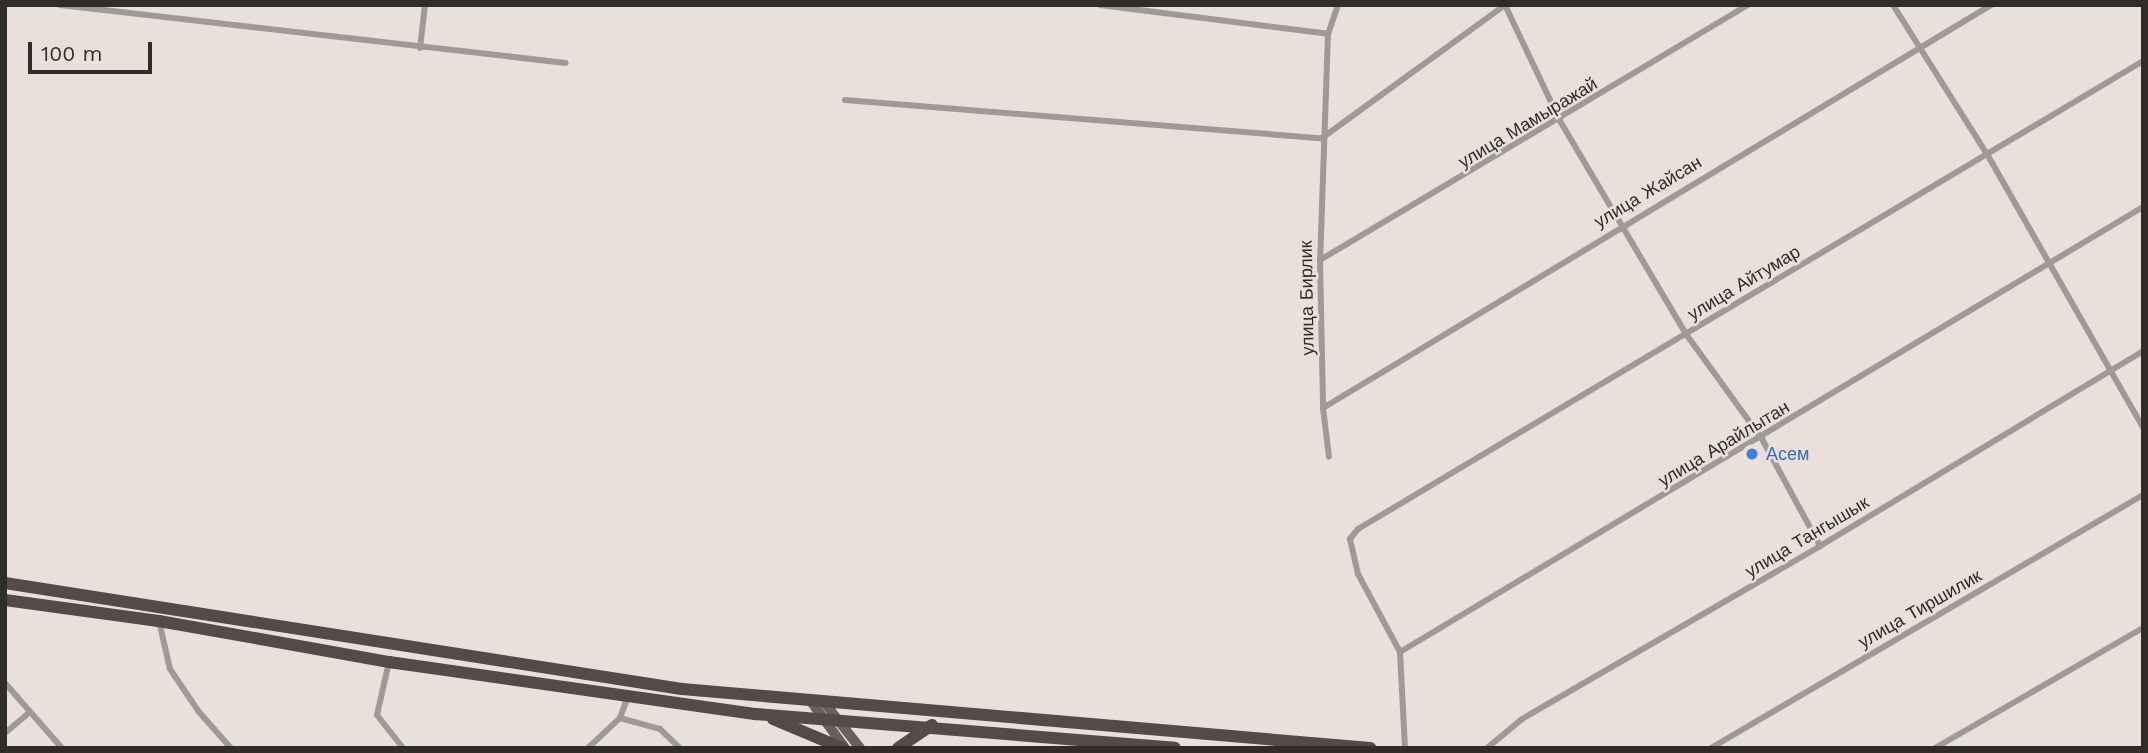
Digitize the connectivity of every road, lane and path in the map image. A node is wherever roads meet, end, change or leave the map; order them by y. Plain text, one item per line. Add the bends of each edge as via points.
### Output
1 (60, 5) edge
2 (425, 5) edge
3 (1100, 5) edge
4 (1338, 5) edge
5 (1505, 5) edge
6 (1748, 5) edge
7 (1894, 5) edge
8 (1992, 5) edge
9 (1328, 34) junction
10 (1919, 47) junction
11 (421, 48) junction
12 (2143, 61) edge
13 (566, 63) dead end
14 (845, 100) dead end
15 (1560, 121) junction
16 (1322, 138) junction
17 (1987, 154) junction
18 (2143, 207) edge
19 (1623, 224) junction
20 (1320, 260) junction
21 (2050, 262) junction
22 (1686, 334) junction
23 (2143, 351) edge
24 (2110, 371) junction
25 (1323, 408) junction
26 (2143, 428) edge
27 (1762, 439) junction
28 (1329, 457) dead end
29 (2143, 495) edge
30 (1820, 546) junction
31 (5, 583) edge
32 (5, 600) edge
33 (159, 621) junction
34 (2143, 628) edge
35 (1400, 652) junction
36 (389, 662) junction
37 (5, 683) edge
38 (628, 696) junction
39 (817, 701) junction
40 (30, 712) junction
41 (756, 714) junction
42 (620, 718) junction
43 (829, 718) junction
44 (932, 726) junction
45 (5, 733) edge
46 (62, 748) edge
47 (231, 748) edge
48 (403, 748) edge
49 (588, 748) edge
50 (680, 748) edge
51 (844, 748) edge
52 (860, 748) edge
53 (898, 748) edge
54 (1174, 748) edge
55 (1370, 748) edge
56 (1405, 748) edge
57 (1487, 748) edge
58 (1710, 748) edge
59 (1935, 748) edge

1 - 11 street
2 - 11 street
3 - 9 street
4 - 9 street
5 - 15 street
5 - 16 street
6 - 15 street, улица Мамыражай
7 - 10 street
8 - 10 street, улица Жайсан
9 - 16 street, улица Бирлик via 1330,72
10 - 17 street
10 - 19 street, улица Жайсан
11 - 13 street
12 - 17 street, улица Айтумар
14 - 16 street
15 - 19 street
15 - 20 street, улица Мамыражай
16 - 20 street, улица Бирлик
17 - 21 street
17 - 22 street, улица Айтумар
18 - 21 street, улица Арайлытан
19 - 22 street
19 - 25 street, улица Жайсан
20 - 25 street, улица Бирлик
21 - 24 street
21 - 27 street, улица Арайлытан
22 - 27 street
22 - 35 street, улица Айтумар via 1358,529 1350,539 1358,574
23 - 24 street, улица Тангышык
24 - 26 street
24 - 30 street, улица Тангышык
25 - 28 street, улица Бирлик
27 - 30 street
27 - 35 street, улица Арайлытан
29 - 58 street, улица Тиршилик
30 - 57 street, улица Тангышык via 1522,719
31 - 39 highway via 682,689
32 - 33 highway
33 - 36 highway
33 - 47 street via 170,669
34 - 59 street
35 - 56 street
36 - 38 highway
36 - 48 street via 377,715
37 - 40 street
38 - 41 highway
38 - 42 street
39 - 43 main road
39 - 55 highway
40 - 45 street
40 - 46 street
41 - 43 highway
41 - 51 highway
42 - 49 street
42 - 50 street via 660,729
43 - 44 highway
43 - 51 main road
43 - 52 main road
44 - 53 highway
44 - 54 highway

